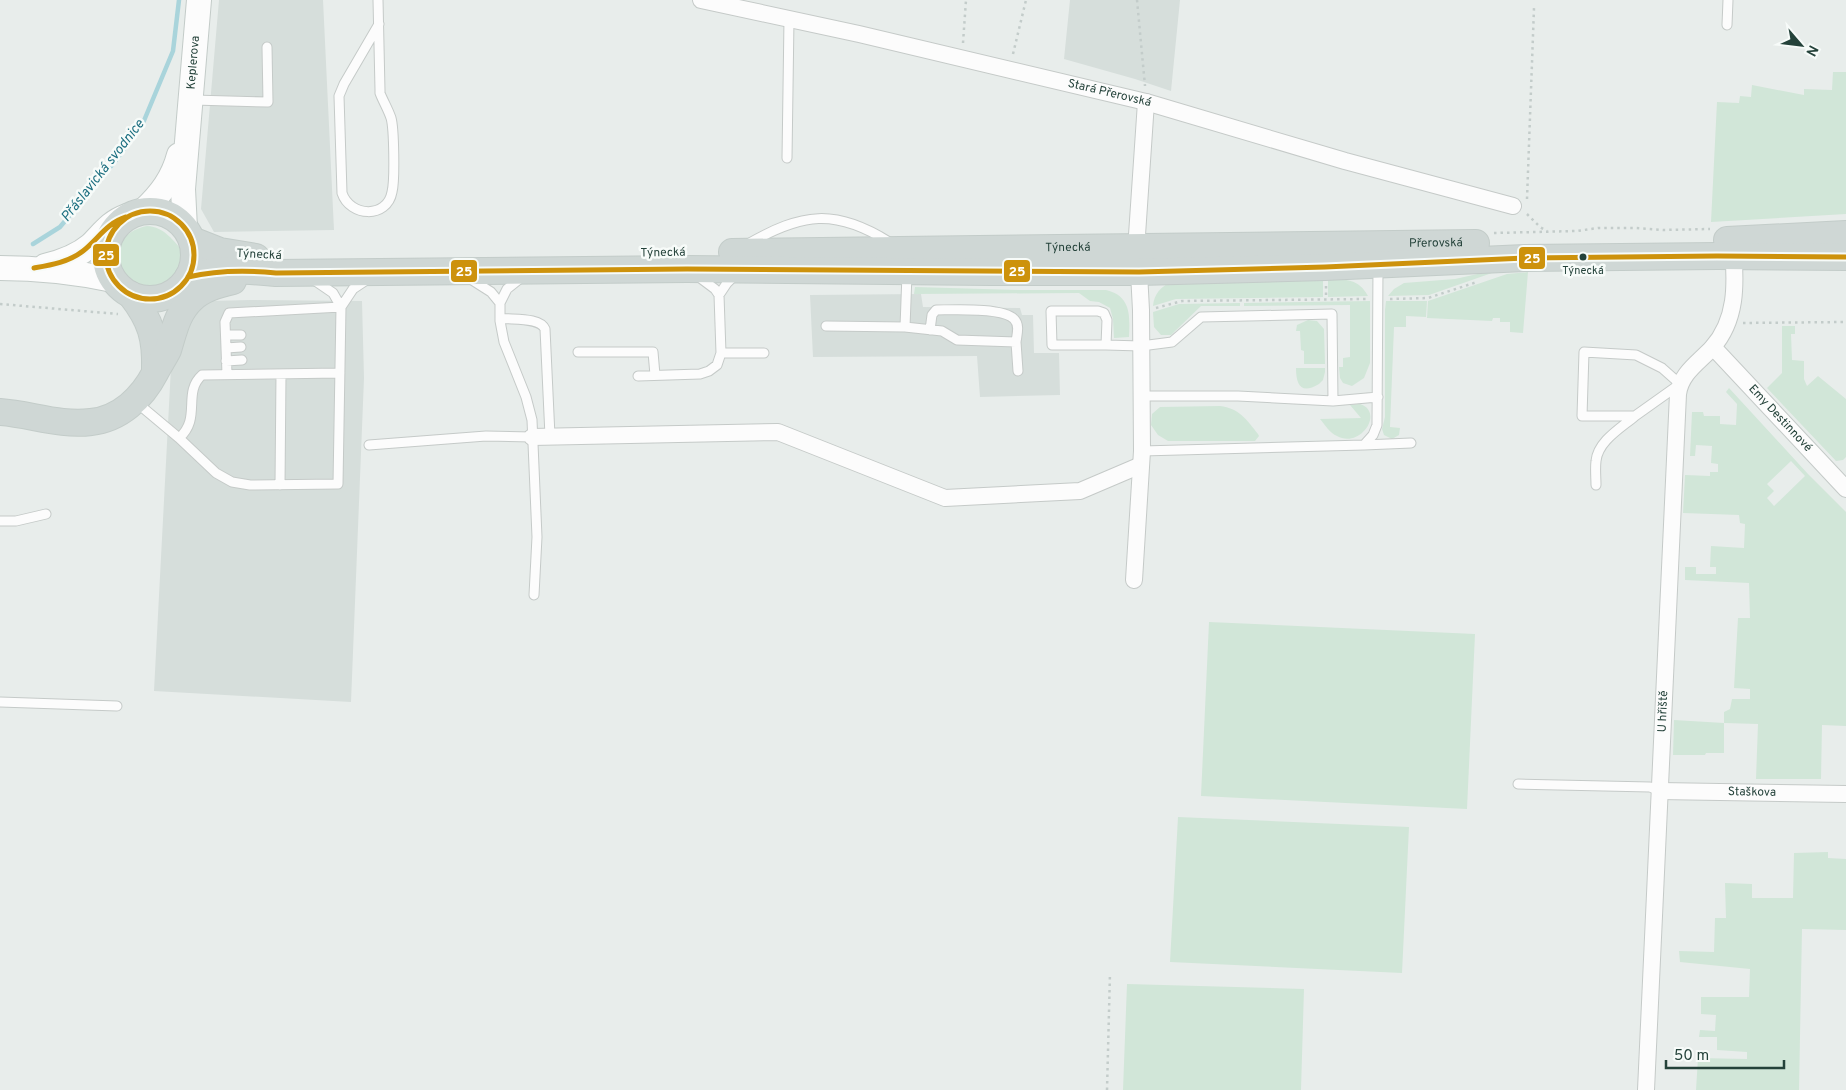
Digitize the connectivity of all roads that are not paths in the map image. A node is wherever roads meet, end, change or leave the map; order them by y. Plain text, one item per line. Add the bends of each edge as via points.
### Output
1 (199, 0) edge
2 (378, 0) edge
3 (701, 0) edge
4 (1728, 0) edge
5 (789, 19) junction
6 (379, 24) junction
7 (1727, 26) dead end
8 (267, 47) dead end
9 (190, 100) junction
10 (1146, 102) junction
11 (188, 124) junction
12 (787, 158) dead end
13 (1520, 210) road end
14 (136, 213) junction
15 (188, 234) junction
16 (1846, 234) edge
17 (1733, 248) junction
18 (1378, 255) junction
19 (1846, 257) edge
20 (1139, 260) junction
21 (739, 261) junction
22 (903, 261) junction
23 (0, 268) edge
24 (34, 268) junction
25 (687, 269) junction
26 (530, 270) junction
27 (379, 272) junction
28 (458, 272) junction
29 (288, 273) junction
30 (188, 277) junction
31 (170, 294) junction
32 (719, 295) junction
33 (122, 296) junction
34 (500, 302) junction
35 (341, 307) junction
36 (500, 318) junction
37 (826, 326) dead end
38 (905, 327) junction
39 (930, 330) junction
40 (226, 335) junction
41 (241, 335) dead end
42 (1016, 342) junction
43 (1106, 345) junction
44 (1141, 346) junction
45 (242, 347) dead end
46 (1713, 347) junction
47 (226, 348) junction
48 (578, 352) dead end
49 (721, 353) junction
50 (764, 353) dead end
51 (226, 360) junction
52 (242, 360) dead end
53 (1018, 371) dead end
54 (155, 373) junction
55 (340, 373) junction
56 (227, 374) junction
57 (282, 374) junction
58 (654, 375) junction
59 (638, 376) dead end
60 (1680, 384) junction
61 (1142, 396) junction
62 (1378, 397) junction
63 (135, 401) junction
64 (1333, 401) junction
65 (0, 412) edge
66 (1635, 416) junction
67 (550, 436) junction
68 (532, 437) junction
69 (178, 438) junction
70 (1411, 443) dead end
71 (369, 445) dead end
72 (1364, 445) junction
73 (1141, 458) junction
74 (280, 485) junction
75 (1596, 486) dead end
76 (1846, 489) edge
77 (46, 514) dead end
78 (0, 521) edge
79 (1134, 580) dead end
80 (534, 595) dead end
81 (0, 702) edge
82 (117, 706) dead end
83 (1518, 784) dead end
84 (1660, 791) junction
85 (1846, 794) edge
86 (1646, 1090) edge

1 - 9 main road, Keplerova
2 - 6 lane
3 - 5 street, Stará Přerovská
4 - 7 lane
5 - 10 street, Stará Přerovská
5 - 12 lane
6 - 6 lane via 380,93 392,124 393,186 383,207 360,212 350,206 342,193 339,96
8 - 9 lane via 268,102
9 - 11 main road, Keplerova
10 - 13 street, Stará Přerovská
10 - 20 street via 1137,235
11 - 14 main road, Keplerova via 174,172 164,189
11 - 15 main road, Keplerova via 183,198
14 - 15 main road, Týnecká via 158,211 169,215
14 - 24 main road via 111,224 76,256
14 - 33 main road via 112,231 106,245 106,264
15 - 21 main road, Týnecká via 220,252 262,257
15 - 30 main road via 194,260
16 - 17 main road, Přerovská
17 - 18 main road, Přerovská via 1525,258
17 - 19 main road, Přerovská
17 - 46 street via 1735,290 1729,320
18 - 20 main road, Přerovská
18 - 62 lane
20 - 22 main road, Týnecká
20 - 44 street
21 - 22 main road, Týnecká
21 - 22 lane via 773,230 808,219 835,220 858,226 880,236
21 - 25 main road, Týnecká
21 - 32 lane
22 - 38 lane
23 - 24 main road
24 - 33 main road via 85,274
25 - 26 main road, Týnecká
25 - 32 lane via 709,283
26 - 28 main road, Týnecká
26 - 34 lane via 511,285
27 - 28 main road, Týnecká
27 - 29 main road, Týnecká
27 - 35 lane via 353,289
28 - 34 lane
29 - 30 main road, Týnecká via 214,270
29 - 35 lane via 328,289
29 - 54 main road via 217,285 199,293 179,316
30 - 31 main road, Týnecká via 180,288
31 - 33 main road via 153,299
31 - 54 main road via 163,313 160,355
32 - 49 lane
33 - 54 main road via 141,308 152,330 156,348
34 - 36 lane
35 - 40 lane via 232,312 226,319
35 - 55 lane
36 - 67 lane via 537,321 544,325
36 - 68 lane via 504,342 526,397 532,420
37 - 38 lane
38 - 39 lane
39 - 42 lane via 942,331 957,340
39 - 42 lane via 936,310 979,310 1014,319 1018,327
40 - 41 lane
40 - 47 lane
42 - 53 lane
43 - 43 lane via 1107,320 1104,314 1098,311 1051,311 1052,345
43 - 44 lane
44 - 61 street
44 - 64 lane via 1172,342 1201,317 1332,314
45 - 47 lane
46 - 60 street, U hřiště via 1686,373
46 - 76 street, Emy Destinnové
47 - 51 lane
48 - 58 lane via 653,352
49 - 50 lane
49 - 58 lane via 717,365 700,374
51 - 52 lane
51 - 56 lane
54 - 63 main road
55 - 57 lane
55 - 74 lane via 338,484
56 - 57 lane
56 - 69 lane via 202,375 198,379 190,424
57 - 74 lane
58 - 59 lane
60 - 66 lane
60 - 66 lane via 1662,368 1636,355 1584,352 1582,416
60 - 84 street, U hřiště via 1676,414
61 - 64 lane via 1238,396
61 - 73 street
62 - 64 lane
62 - 72 lane via 1377,425
63 - 65 main road via 111,416 90,422
63 - 69 lane
66 - 75 lane via 1607,439 1599,451
67 - 68 street
67 - 73 street via 778,432 945,498 1080,491
68 - 71 lane via 486,436
68 - 80 lane via 537,537
69 - 74 lane via 223,478 243,484
70 - 72 lane
72 - 73 lane
73 - 79 street
77 - 78 lane
81 - 82 lane
83 - 84 lane via 1650,787
84 - 85 street, Staškova
84 - 86 street, U hřiště

